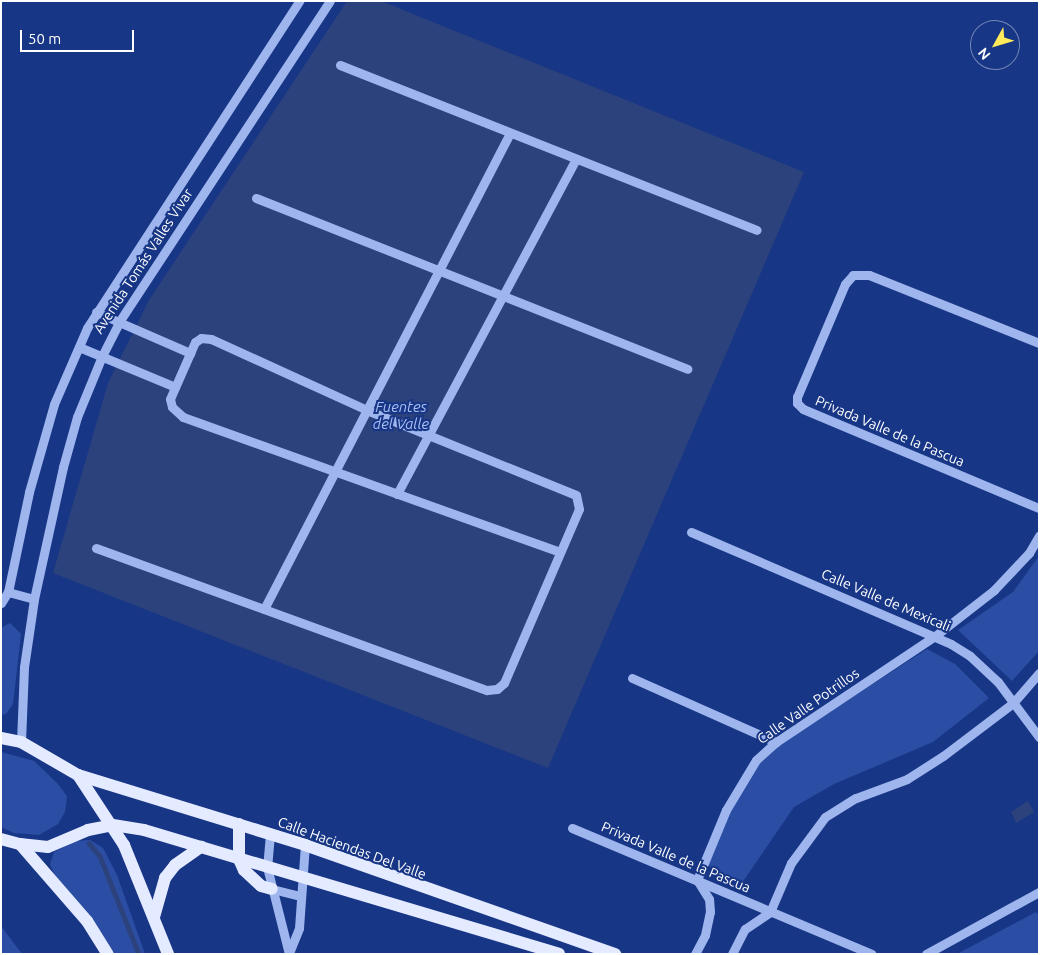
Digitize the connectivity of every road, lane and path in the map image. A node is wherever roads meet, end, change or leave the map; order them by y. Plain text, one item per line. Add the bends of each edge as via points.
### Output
1 (299, 1) edge
2 (330, 1) edge
3 (340, 65) dead end
4 (510, 133) junction
5 (576, 158) junction
6 (256, 198) dead end
7 (757, 230) dead end
8 (439, 270) junction
9 (503, 296) junction
10 (96, 312) junction
11 (119, 322) junction
12 (1039, 344) edge
13 (79, 347) junction
14 (190, 353) junction
15 (102, 356) junction
16 (687, 369) dead end
17 (175, 387) junction
18 (367, 410) junction
19 (428, 434) junction
20 (334, 473) junction
21 (397, 494) junction
22 (1039, 508) edge
23 (691, 532) dead end
24 (1039, 536) edge
25 (96, 548) dead end
26 (560, 552) junction
27 (8, 592) junction
28 (34, 599) junction
29 (1, 603) edge
30 (264, 609) junction
31 (935, 636) junction
32 (1039, 673) edge
33 (632, 678) dead end
34 (1013, 703) junction
35 (1039, 737) edge
36 (1, 738) edge
37 (21, 742) junction
38 (776, 742) junction
39 (78, 775) junction
40 (239, 824) junction
41 (113, 825) junction
42 (572, 828) dead end
43 (270, 834) junction
44 (1, 839) edge
45 (20, 844) junction
46 (305, 845) junction
47 (202, 848) junction
48 (239, 859) junction
49 (266, 867) junction
50 (302, 877) junction
51 (697, 880) junction
52 (272, 889) junction
53 (1038, 893) edge
54 (301, 896) junction
55 (770, 912) junction
56 (154, 917) junction
57 (289, 953) edge
58 (108, 954) edge
59 (168, 954) edge
60 (560, 954) edge
61 (615, 954) edge
62 (695, 954) edge
63 (732, 954) edge
64 (872, 954) edge
65 (926, 954) edge

1 - 10 street, Avenida Tomás Valles Vivar
2 - 11 street, Avenida Tomás Valles Vivar
3 - 4 street
4 - 5 street
4 - 8 street
5 - 7 street
5 - 9 street
6 - 8 street
8 - 9 street
8 - 18 street
9 - 16 street
9 - 19 street
10 - 11 street
10 - 13 street, Avenida Tomás Valles Vivar
11 - 14 street
11 - 15 street, Avenida Tomás Valles Vivar
12 - 22 street, Privada Valle de la Pascua via 869,275 853,275 845,284 797,397 797,404 803,409
13 - 15 street
13 - 27 street, Avenida Tomás Valles Vivar via 54,404 29,492
14 - 17 street
14 - 18 street via 201,338 211,340
15 - 17 street
15 - 28 street, Avenida Tomás Valles Vivar via 77,417 63,467
17 - 20 street via 170,399 172,407 183,416
18 - 19 street
18 - 20 street
19 - 21 street
19 - 26 street via 572,492 578,500 579,509
20 - 21 street
20 - 30 street
21 - 26 street
23 - 31 street, Calle Valle de Mexicali
24 - 31 street, Calle Valle Potrillos via 1009,576
25 - 30 street
26 - 30 street via 504,683 497,689 487,690
27 - 28 street
27 - 29 street, Avenida Tomás Valles Vivar
28 - 37 street, Avenida Tomás Valles Vivar via 24,667
31 - 34 street, Calle Valle de Mexicali via 985,668
31 - 38 street, Calle Valle Potrillos
32 - 34 street
33 - 38 street
34 - 35 street, Calle Valle de Mexicali
34 - 55 street via 968,739 907,779 856,798 825,817 791,862
36 - 37 main road
37 - 39 main road
38 - 51 street, Calle Valle Potrillos via 742,778
39 - 40 main road, Calle Haciendas Del Valle
39 - 41 main road
40 - 43 main road, Calle Haciendas Del Valle
40 - 48 main road
41 - 45 main road via 88,830 48,847
41 - 47 main road via 144,830
41 - 56 main road via 131,858
42 - 51 street, Privada Valle de la Pascua
43 - 46 main road, Calle Haciendas Del Valle
43 - 49 street
44 - 45 main road
45 - 58 main road via 87,921
46 - 50 street
46 - 61 main road, Calle Haciendas Del Valle
47 - 48 main road
47 - 56 main road via 175,865 165,878
48 - 49 main road
48 - 52 main road via 251,879
49 - 50 main road
49 - 52 street
50 - 54 street
50 - 60 main road
51 - 55 street, Privada Valle de la Pascua
51 - 62 street via 709,899 710,912 705,935
52 - 54 street
52 - 57 street
53 - 65 street
54 - 57 street via 299,928
55 - 63 street via 745,930
55 - 64 street, Privada Valle de la Pascua
56 - 59 main road

